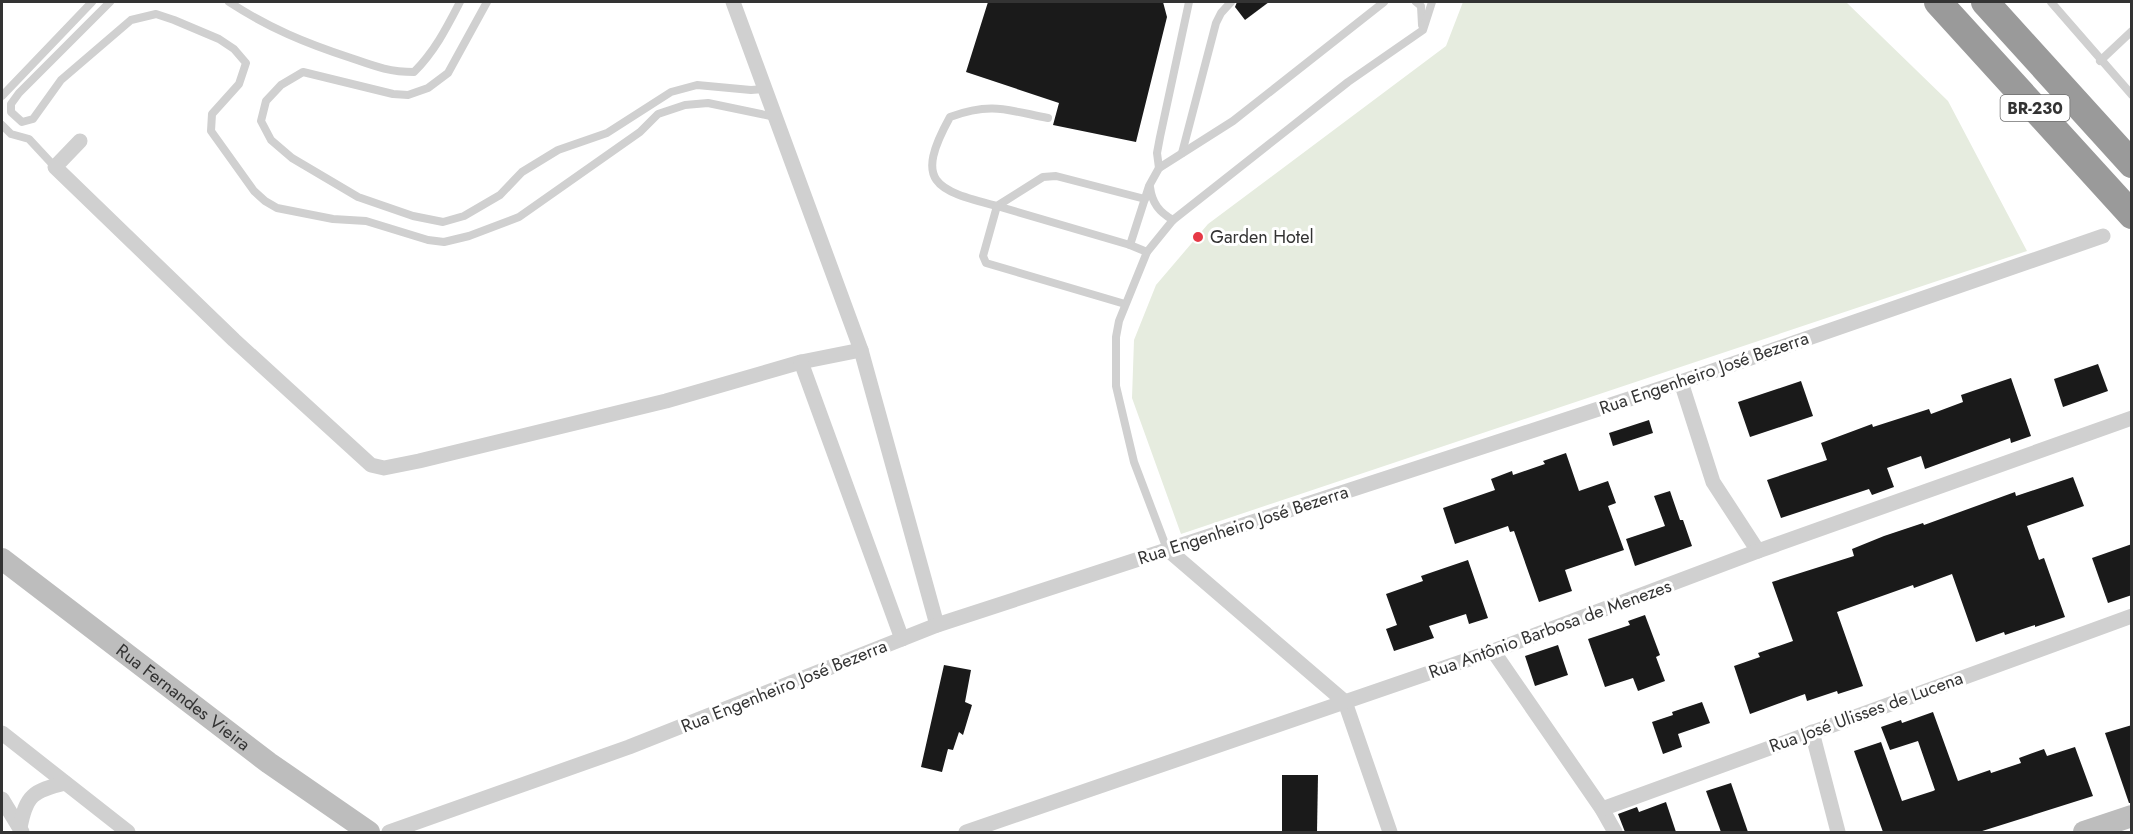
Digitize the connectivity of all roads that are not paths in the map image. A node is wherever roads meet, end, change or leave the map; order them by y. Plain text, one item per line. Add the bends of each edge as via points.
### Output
1 (92, 2) edge
2 (110, 2) edge
3 (229, 2) edge
4 (460, 2) edge
5 (487, 2) edge
6 (734, 2) edge
7 (1189, 2) edge
8 (1231, 2) edge
9 (1384, 2) edge
10 (1416, 2) edge
11 (1432, 2) edge
12 (1938, 2) edge
13 (1984, 2) edge
14 (2050, 2) edge
15 (1423, 30) junction
16 (2132, 31) edge
17 (2100, 61) junction
18 (765, 89) junction
19 (2132, 95) edge
20 (2, 96) edge
21 (776, 117) junction
22 (1048, 118) dead end
23 (2, 125) edge
24 (80, 141) dead end
25 (1182, 153) junction
26 (2132, 164) edge
27 (55, 167) junction
28 (1159, 168) junction
29 (1149, 186) junction
30 (1145, 199) junction
31 (997, 206) junction
32 (2132, 215) edge
33 (1173, 220) junction
34 (2103, 236) dead end
35 (1130, 245) junction
36 (1147, 252) junction
37 (1125, 304) junction
38 (861, 350) junction
39 (801, 362) junction
40 (1681, 382) junction
41 (2132, 418) edge
42 (1167, 549) junction
43 (1758, 551) junction
44 (2, 560) edge
45 (2132, 616) edge
46 (937, 625) junction
47 (903, 639) junction
48 (1493, 651) junction
49 (1345, 702) junction
50 (1812, 732) junction
51 (2, 733) edge
52 (65, 783) junction
53 (2, 799) edge
54 (1602, 809) junction
55 (2132, 816) edge
56 (1004, 827) edge
57 (21, 830) edge
58 (128, 832) edge
59 (369, 832) edge
60 (389, 832) edge
61 (966, 832) edge
62 (1390, 832) edge
63 (1616, 832) edge
64 (1838, 832) edge
65 (2084, 832) edge

1 - 20 lane
2 - 21 lane via 19,93 11,104 11,112 22,122 33,119 61,80 131,20 156,14 219,39 246,63 239,84 212,114 211,131 265,201 277,208 366,221 428,240 444,242 469,236 519,218 640,132 658,114 708,103
3 - 4 lane via 278,31 395,72 414,72 427,59
5 - 18 lane via 448,73 428,88 408,95 393,94 303,72 281,85 266,100 261,121 271,140 292,158 358,197 443,222 464,216 500,195 522,172 558,150 607,133 671,92 697,85
6 - 18 street
7 - 28 lane via 1157,153
8 - 25 lane via 1216,23
9 - 25 lane via 1233,121
10 - 15 lane
11 - 15 lane
12 - 32 highway, BR-230
13 - 26 highway, BR-230
14 - 17 lane
15 - 33 lane via 1348,82
16 - 17 lane
17 - 19 lane
18 - 21 street
21 - 38 street
22 - 31 lane via 996,107 972,109 950,117 932,163 934,179 963,198
23 - 27 lane via 11,134 29,139
24 - 27 street
25 - 28 lane
27 - 39 street via 234,340 371,465 384,468 666,401
28 - 29 lane
29 - 30 lane
29 - 33 lane via 1154,204
30 - 31 lane via 1056,176 1043,177
30 - 35 lane
31 - 35 lane
31 - 37 lane via 983,256 986,263
33 - 36 lane
34 - 40 street, Rua Engenheiro José Bezerra
35 - 36 lane
36 - 37 lane
37 - 42 lane via 1116,337 1116,386 1134,462
38 - 39 street
38 - 46 street
39 - 47 street
40 - 42 street, Rua Engenheiro José Bezerra
40 - 43 street via 1713,482
41 - 43 street, Rua Antônio Barbosa de Menezes
42 - 46 street, Rua Engenheiro José Bezerra
42 - 49 street
43 - 48 street, Rua Antônio Barbosa de Menezes
44 - 59 street, Rua Fernandes Vieira via 269,763
45 - 50 street, Rua José Ulisses de Lucena
46 - 47 street, Rua Engenheiro José Bezerra
47 - 60 street, Rua Engenheiro José Bezerra via 630,747
48 - 49 street, Rua Antônio Barbosa de Menezes
48 - 54 street
49 - 56 street, Rua Antônio Barbosa de Menezes
49 - 62 street
50 - 54 street, Rua José Ulisses de Lucena
50 - 64 street
51 - 52 street
52 - 57 street via 34,794 24,806
52 - 58 street
53 - 57 street
54 - 63 street
55 - 65 street
56 - 61 street, Rua Antônio Barbosa de Menezes

